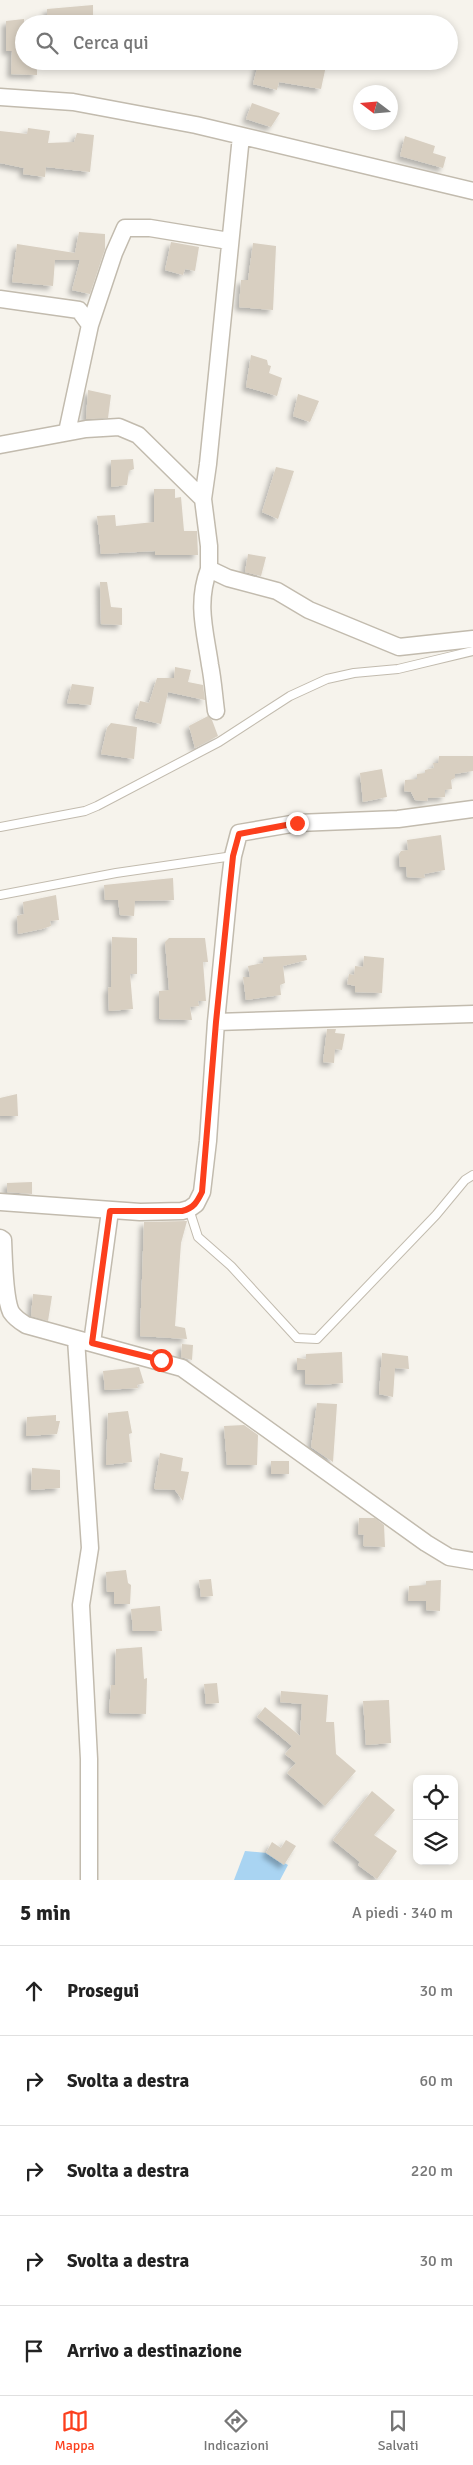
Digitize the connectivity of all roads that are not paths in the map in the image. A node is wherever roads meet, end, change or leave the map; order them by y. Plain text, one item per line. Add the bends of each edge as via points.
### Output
1 (0, 97) edge
2 (241, 136) junction
3 (473, 191) edge
4 (229, 241) junction
5 (0, 299) edge
6 (90, 324) junction
7 (67, 432) junction
8 (0, 445) edge
9 (202, 499) junction
10 (209, 569) junction
11 (473, 639) edge
12 (473, 652) edge
13 (216, 711) dead end
14 (473, 809) edge
15 (0, 827) edge
16 (233, 856) junction
17 (0, 895) edge
18 (473, 1014) edge
19 (216, 1022) junction
20 (473, 1175) edge
21 (0, 1202) edge
22 (189, 1210) junction
23 (110, 1211) junction
24 (0, 1238) edge
25 (84, 1341) junction
26 (473, 1561) edge
27 (89, 1880) edge

1 - 2 street via 73,102
2 - 3 street
2 - 4 street
4 - 6 street via 150,228 125,228
4 - 9 street
5 - 6 street via 79,310
6 - 7 street
7 - 8 street
7 - 9 street via 119,427 138,435
9 - 10 street
10 - 11 street via 228,578 277,591 310,610 399,647
10 - 13 street via 202,587 202,625
12 - 15 lane via 398,670 354,673 327,679 290,696 219,742 97,806
14 - 16 street via 398,819 297,823 239,834
16 - 17 lane via 116,873
16 - 19 street
18 - 19 street
19 - 22 street via 202,1192
20 - 22 lane via 317,1339 297,1338 198,1236
21 - 23 street
22 - 23 street
23 - 25 street
24 - 25 street via 3,1240 4,1274 11,1312 26,1325
25 - 26 street via 182,1368 426,1543 449,1557
25 - 27 street via 90,1548 81,1605 89,1759

